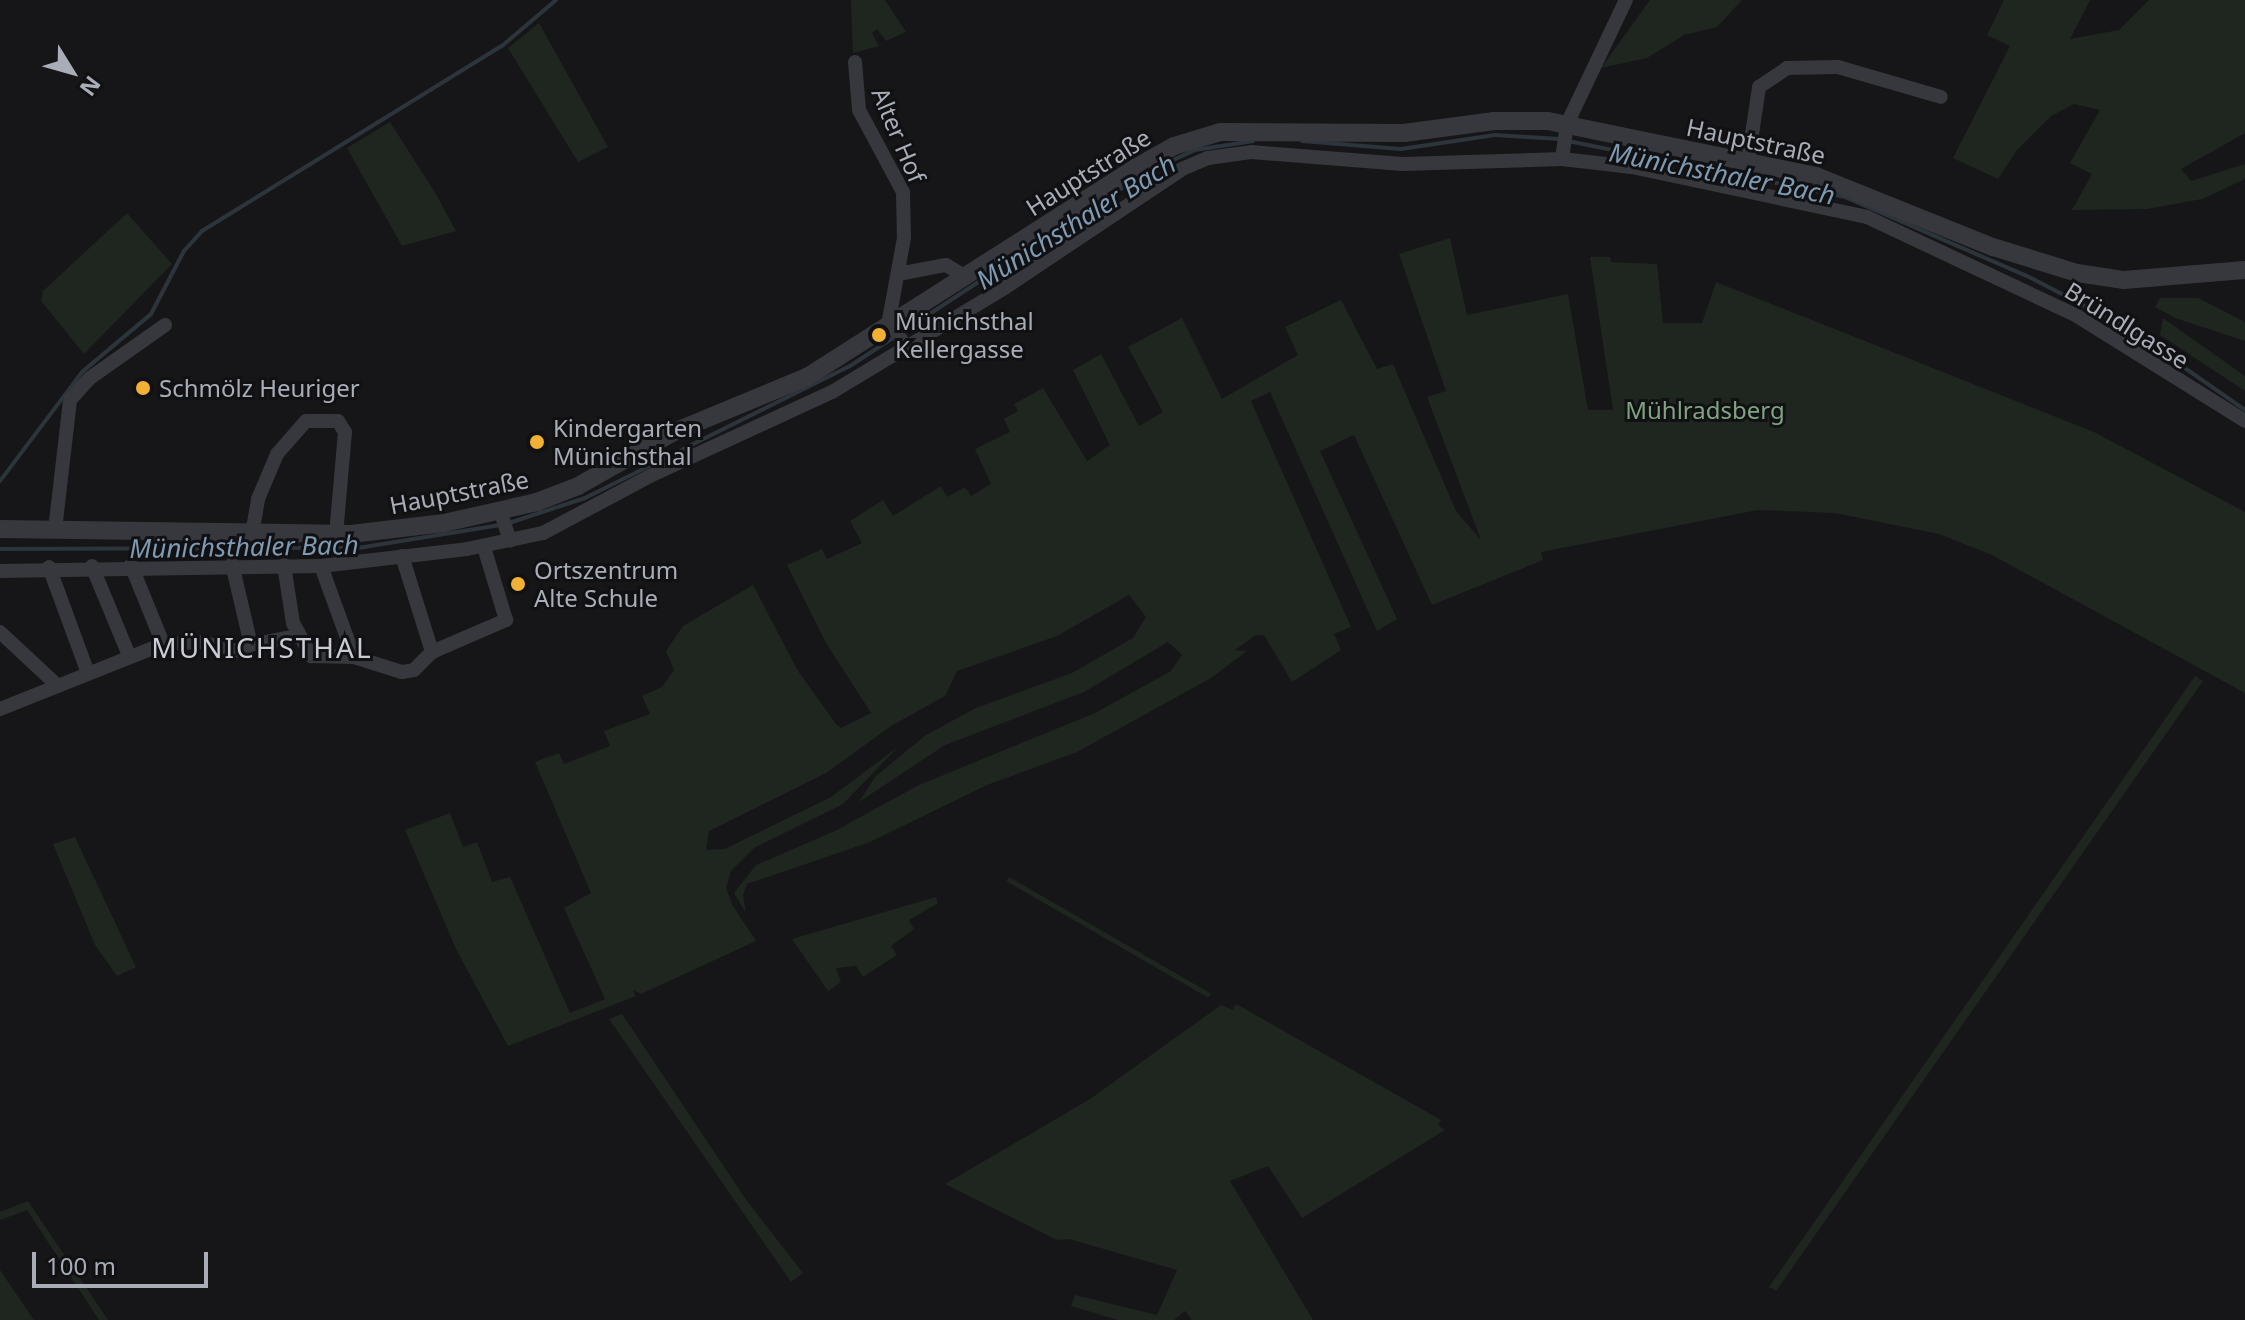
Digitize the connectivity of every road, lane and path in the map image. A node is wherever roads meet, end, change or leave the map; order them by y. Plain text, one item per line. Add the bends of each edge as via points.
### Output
1 (1626, 0) edge
2 (855, 62) dead end
3 (1941, 97) dead end
4 (1567, 128) junction
5 (1562, 155) junction
6 (1748, 161) junction
7 (1988, 260) junction
8 (2245, 270) edge
9 (898, 274) junction
10 (964, 276) junction
11 (891, 324) junction
12 (165, 325) dead end
13 (904, 344) junction
14 (2245, 421) edge
15 (505, 526) junction
16 (0, 529) edge
17 (55, 530) junction
18 (252, 534) junction
19 (336, 534) junction
20 (484, 547) junction
21 (402, 556) junction
22 (232, 564) junction
23 (131, 565) junction
24 (284, 565) junction
25 (92, 566) junction
26 (321, 566) junction
27 (49, 567) junction
28 (0, 571) edge
29 (0, 632) edge
30 (297, 636) junction
31 (163, 644) junction
32 (251, 645) junction
33 (432, 652) junction
34 (128, 653) junction
35 (354, 657) junction
36 (88, 673) junction
37 (58, 686) junction
38 (0, 709) edge

1 - 4 street
2 - 9 street, Alter Hof via 859,110 903,192 906,215
3 - 6 street via 1838,67 1787,68 1759,87
4 - 5 street
4 - 6 street, Hauptstraße
4 - 10 street, Hauptstraße via 1513,120 1404,133 1256,130 1204,136 1154,157
5 - 7 street, Hauptstraße via 1867,217
5 - 13 street, Hauptstraße via 1403,164 1251,152 1208,158 1165,178
6 - 7 street, Hauptstraße via 1842,185
7 - 8 street, Hauptstraße via 2124,280
7 - 14 street, Bründlgasse
9 - 10 street via 946,265
9 - 11 street, Alter Hof
10 - 11 street, Hauptstraße
11 - 13 street
11 - 15 street, Hauptstraße via 807,377 674,432
12 - 17 street via 90,378 70,400
13 - 15 street, Hauptstraße via 832,392 650,476 558,527
15 - 19 street, Hauptstraße
15 - 20 street, Hauptstraße
16 - 17 street, Hauptstraße
17 - 18 street, Hauptstraße
18 - 19 street, Hauptstraße
18 - 19 street via 258,499 277,454 306,421 338,421 345,432
20 - 21 street, Hauptstraße
20 - 33 street via 506,620
21 - 26 street, Hauptstraße
21 - 33 street
22 - 23 street, Hauptstraße
22 - 24 street, Hauptstraße
22 - 32 street
23 - 25 street, Hauptstraße
23 - 31 street
24 - 26 street, Hauptstraße
24 - 30 street
25 - 27 street, Hauptstraße
25 - 34 street
26 - 35 street
27 - 28 street, Hauptstraße
27 - 36 street
29 - 37 street
30 - 32 street
30 - 35 street via 311,656
31 - 32 street via 201,642 235,651
31 - 34 street
33 - 35 street via 414,670 402,672
34 - 36 street
36 - 37 street
37 - 38 street

